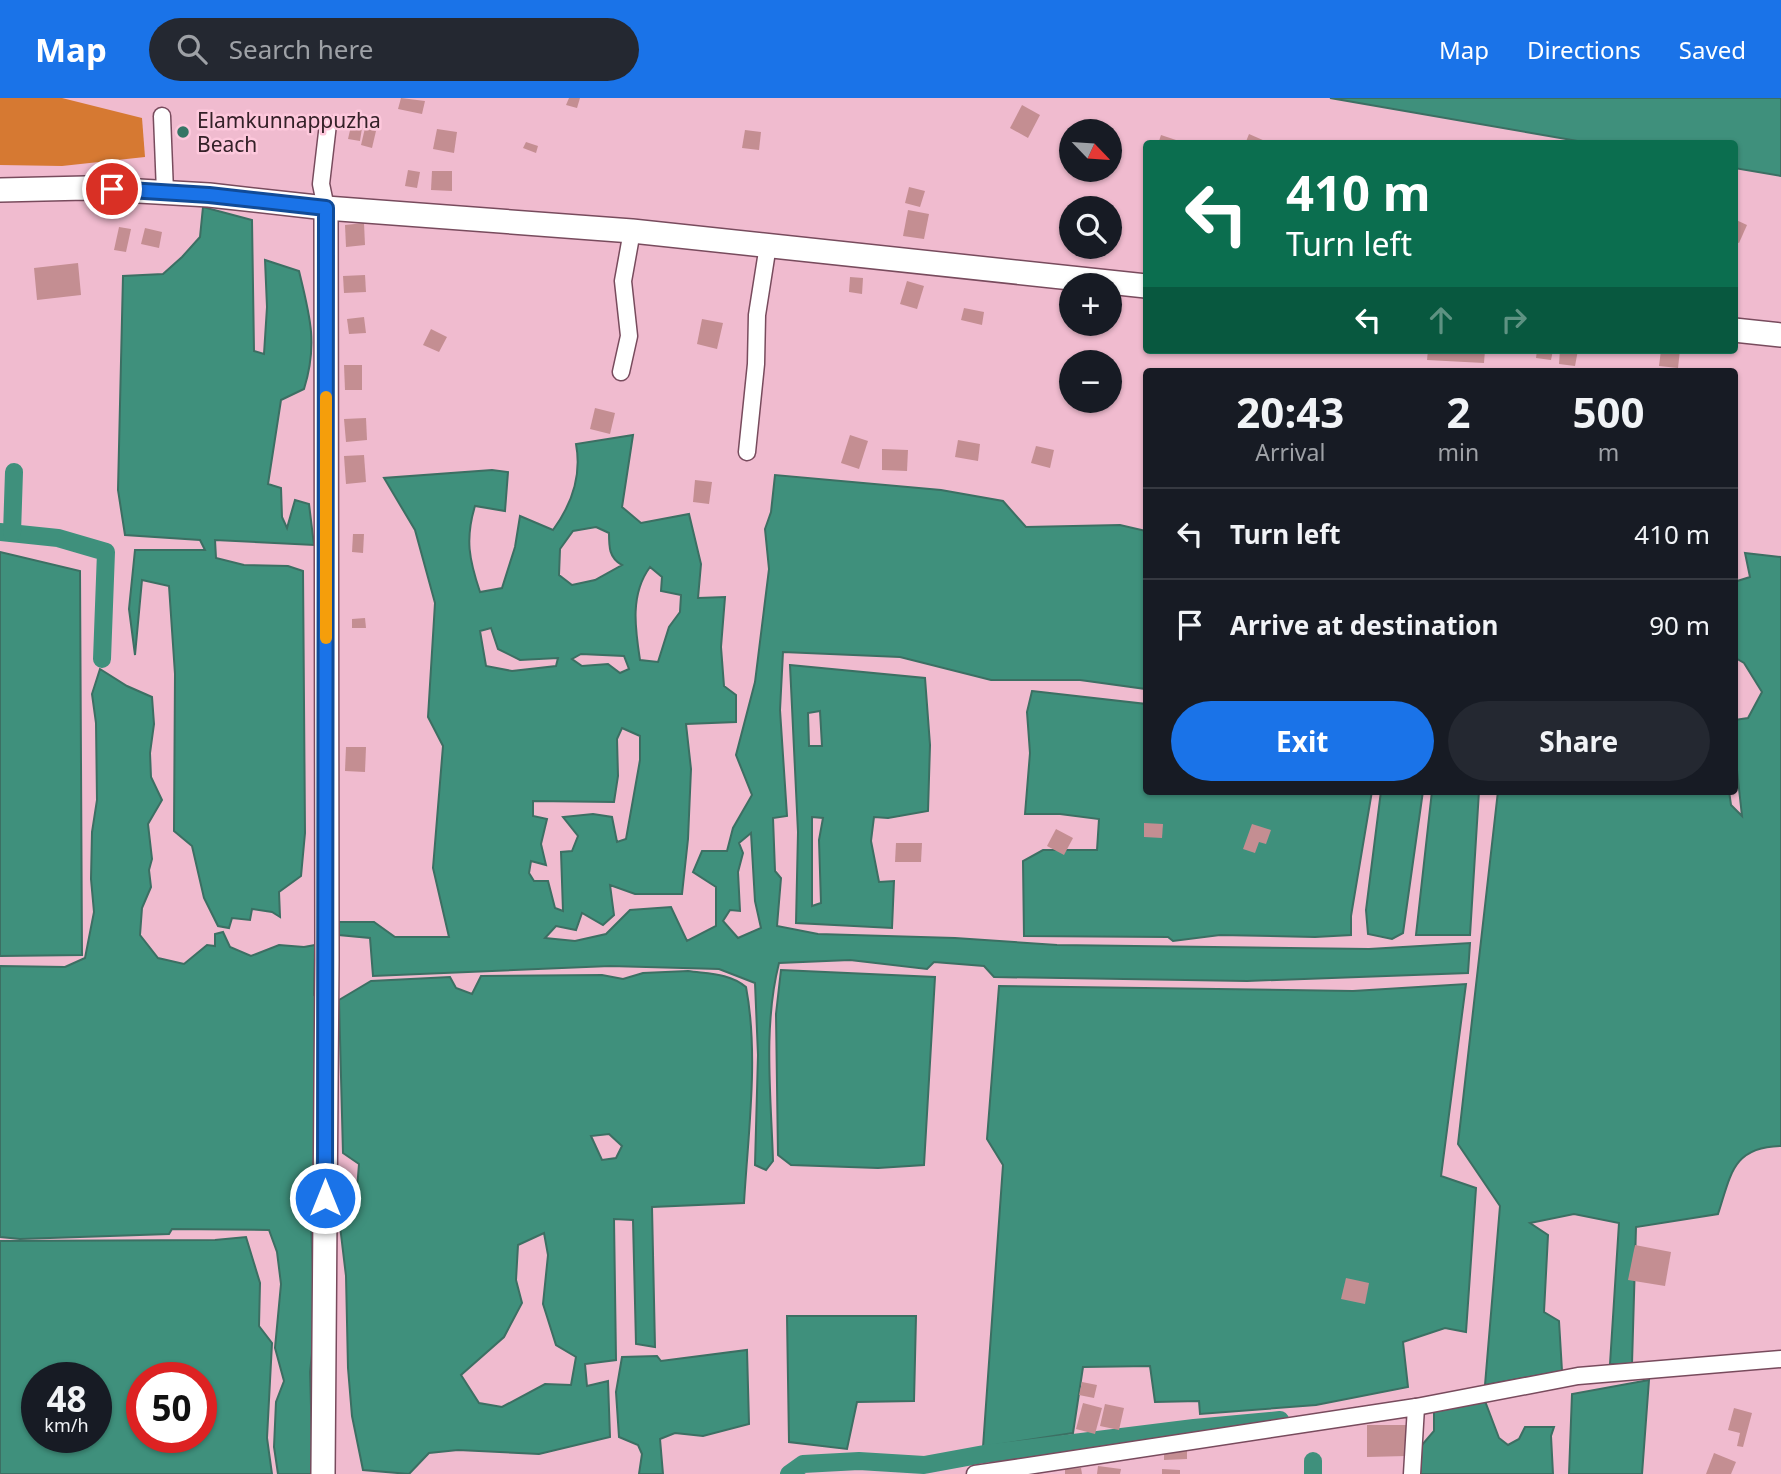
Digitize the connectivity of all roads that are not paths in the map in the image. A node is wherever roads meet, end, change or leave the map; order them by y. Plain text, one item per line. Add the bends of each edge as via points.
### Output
1 (162, 116) dead end
2 (328, 124) dead end
3 (0, 190) edge
4 (165, 192) junction
5 (326, 208) junction
6 (632, 231) junction
7 (768, 245) junction
8 (1143, 286) edge
9 (1738, 330) edge
10 (1781, 335) edge
11 (621, 372) dead end
12 (747, 452) dead end
13 (1781, 1359) edge
14 (1416, 1407) junction
15 (323, 1474) edge
16 (975, 1474) edge
17 (1412, 1474) edge

1 - 4 street
2 - 5 street via 321,184
3 - 4 main road
4 - 5 main road
5 - 6 main road
5 - 15 main road
6 - 7 main road
6 - 11 street via 623,281 629,336
7 - 8 main road
7 - 12 street via 757,315
9 - 10 main road
13 - 14 street via 1578,1376
14 - 16 street
14 - 17 street

